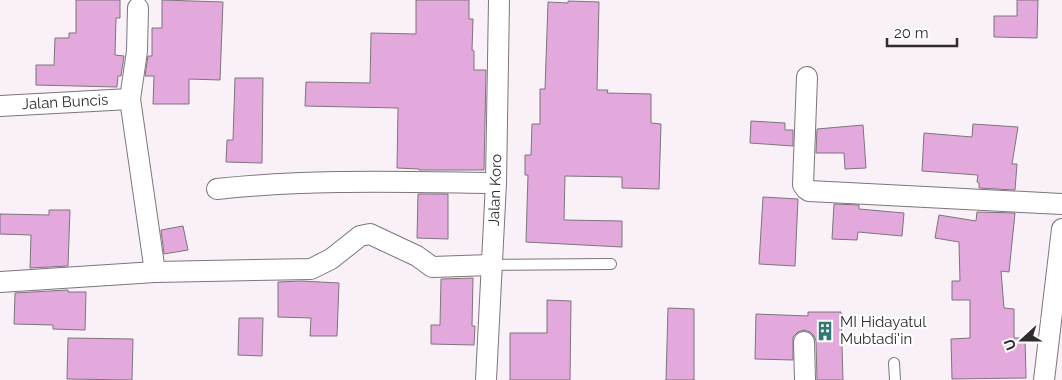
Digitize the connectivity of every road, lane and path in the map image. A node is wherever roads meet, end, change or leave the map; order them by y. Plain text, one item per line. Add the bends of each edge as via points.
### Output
1 (499, 0) edge
2 (138, 8) dead end
3 (807, 77) dead end
4 (130, 99) junction
5 (0, 106) edge
6 (496, 183) junction
7 (217, 189) dead end
8 (1062, 204) edge
9 (1062, 229) edge
10 (610, 264) dead end
11 (491, 265) junction
12 (155, 272) junction
13 (0, 282) edge
14 (804, 342) dead end
15 (894, 363) dead end
16 (486, 380) edge
17 (805, 380) edge
18 (895, 380) edge
19 (1044, 380) edge

1 - 6 street, Jalan Koro
2 - 4 street
3 - 8 street via 803,185 806,190
4 - 5 street, Jalan Buncis
4 - 12 street
6 - 7 street via 322,182
6 - 11 street, Jalan Koro
9 - 19 street
10 - 11 lane
11 - 12 street via 432,267 417,256 370,234 360,236 332,259 311,269
11 - 16 street, Jalan Koro
12 - 13 street
14 - 17 street
15 - 18 lane

